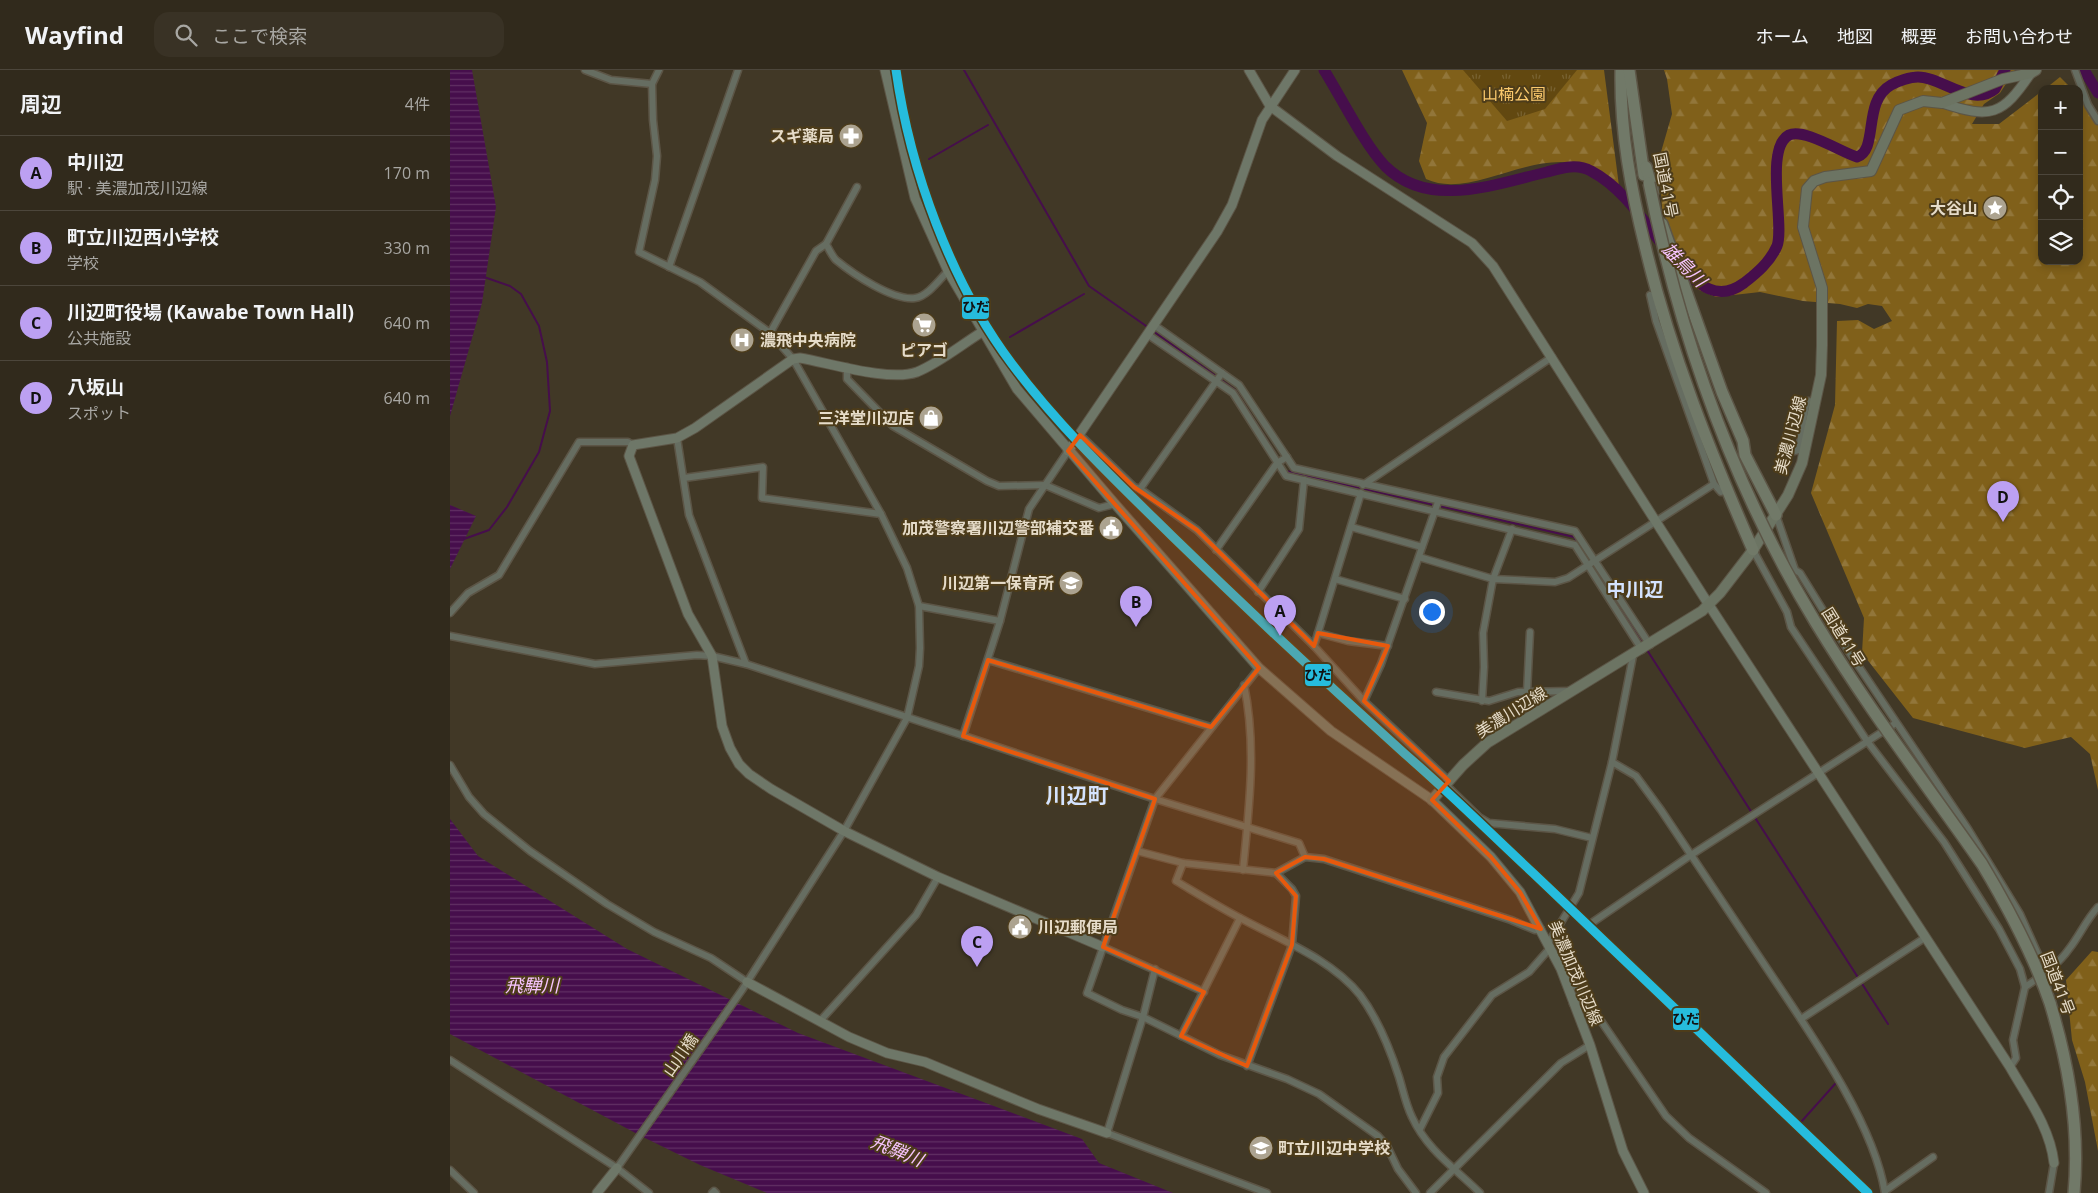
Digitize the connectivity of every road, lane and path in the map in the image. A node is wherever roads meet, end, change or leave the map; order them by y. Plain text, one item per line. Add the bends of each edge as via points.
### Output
1 (585, 70) edge
2 (659, 70) edge
3 (738, 70) edge
4 (885, 70) edge
5 (1249, 70) edge
6 (1295, 70) edge
7 (1621, 70) edge
8 (1631, 70) edge
9 (2075, 70) edge
10 (2034, 72) edge
11 (652, 84) junction
12 (1942, 103) junction
13 (1270, 106) junction
14 (2098, 121) edge
15 (1648, 183) junction
16 (857, 187) dead end
17 (826, 244) junction
18 (669, 267) junction
19 (948, 271) junction
20 (1650, 295) dead end
21 (1154, 325) junction
22 (982, 332) junction
23 (770, 333) junction
24 (1148, 334) junction
25 (1552, 357) junction
26 (794, 359) junction
27 (847, 367) junction
28 (1222, 373) junction
29 (1216, 381) junction
30 (1816, 402) junction
31 (1080, 435) junction
32 (1786, 437) dead end
33 (677, 438) junction
34 (632, 445) junction
35 (1068, 451) junction
36 (1287, 457) junction
37 (1277, 463) junction
38 (684, 478) junction
39 (1304, 480) junction
40 (1718, 481) junction
41 (1045, 485) junction
42 (1363, 485) junction
43 (1140, 490) junction
44 (1361, 493) junction
45 (1438, 502) junction
46 (1114, 504) junction
47 (1435, 511) junction
48 (881, 514) junction
49 (1776, 514) junction
50 (1656, 521) junction
51 (1351, 527) junction
52 (1512, 529) junction
53 (1422, 547) junction
54 (1216, 550) junction
55 (1753, 550) junction
56 (1419, 557) junction
57 (1595, 561) junction
58 (1588, 565) junction
59 (1334, 579) junction
60 (1493, 579) junction
61 (1258, 592) junction
62 (1405, 599) junction
63 (1709, 605) junction
64 (919, 606) junction
65 (450, 613) edge
66 (1000, 622) junction
67 (1530, 632) dead end
68 (1318, 633) junction
69 (450, 636) edge
70 (1314, 646) junction
71 (1388, 646) junction
72 (1647, 647) junction
73 (712, 656) junction
74 (1633, 656) junction
75 (988, 660) junction
76 (746, 664) junction
77 (1259, 668) junction
78 (1244, 685) junction
79 (1436, 692) dead end
80 (1527, 692) junction
81 (1572, 692) junction
82 (1364, 701) junction
83 (1482, 701) junction
84 (906, 718) junction
85 (1896, 723) junction
86 (1211, 727) junction
87 (963, 736) junction
88 (1867, 741) junction
89 (1612, 762) junction
90 (450, 765) edge
91 (1819, 773) junction
92 (1448, 783) junction
93 (1155, 799) junction
94 (1432, 800) junction
95 (1248, 827) junction
96 (844, 831) junction
97 (1592, 838) junction
98 (1137, 851) junction
99 (1691, 855) junction
100 (1305, 857) junction
101 (1183, 862) junction
102 (1243, 870) junction
103 (1276, 873) junction
104 (938, 877) junction
105 (2098, 907) edge
106 (1240, 918) junction
107 (1593, 922) dead end
108 (1541, 929) junction
109 (1926, 938) junction
110 (1292, 944) junction
111 (1550, 945) junction
112 (1103, 947) junction
113 (1155, 969) junction
114 (1561, 969) junction
115 (2046, 972) junction
116 (745, 986) junction
117 (2025, 988) junction
118 (1204, 992) junction
119 (1586, 999) junction
120 (2048, 1003) junction
121 (1573, 1004) junction
122 (1143, 1017) junction
123 (1801, 1019) junction
124 (820, 1021) junction
125 (1181, 1036) junction
126 (1590, 1045) junction
127 (450, 1060) edge
128 (1246, 1066) junction
129 (2010, 1067) junction
130 (1420, 1129) junction
131 (1107, 1133) junction
132 (2074, 1140) junction
133 (1933, 1157) dead end
134 (2054, 1162) joint
135 (617, 1168) junction
136 (450, 1170) edge
137 (1455, 1170) junction
138 (2072, 1191) edge
139 (1885, 1192) edge
140 (474, 1193) edge
141 (597, 1193) edge
142 (649, 1193) edge
143 (712, 1193) edge
144 (716, 1193) edge
145 (1267, 1193) edge
146 (1416, 1193) edge
147 (1430, 1193) edge
148 (1480, 1193) edge
149 (1644, 1193) edge
150 (1766, 1193) edge
151 (2049, 1193) edge

1 - 11 street via 610,80
2 - 11 street
3 - 18 street
4 - 19 street, 美濃加茂川辺線 via 915,198
5 - 13 street
6 - 13 street
7 - 40 highway via 1620,109 1639,220 1659,300
8 - 15 highway, 国道41号
8 - 15 highway, 国道41号
9 - 14 street via 2088,105
10 - 12 main road, 美濃川辺線 via 2003,79
10 - 12 street via 2014,98 1994,110 1970,112
11 - 18 street, 山川橋 via 657,156 652,195 638,248 642,256
12 - 30 main road, 美濃川辺線 via 1923,100 1899,110 1871,171 1825,177 1814,181 1807,189 1803,227 1822,288 1823,306 1821,375
13 - 21 street via 1232,205
13 - 25 street via 1337,156 1480,250
15 - 49 highway, bridge via 1722,392 1743,441 1745,455
15 - 120 highway, 国道41号, bridge via 1666,275 1692,362 1754,513 1791,586 1834,658 1956,832 2000,901
16 - 17 street
17 - 19 street via 835,259 896,296 916,299
17 - 23 street via 816,251
18 - 23 street, 山川橋 via 700,282
19 - 22 street, 美濃加茂川辺線
20 - 40 street via 1656,321
21 - 24 street
21 - 28 street
22 - 27 street via 917,372 903,376
22 - 35 street, 美濃加茂川辺線 via 1017,389
23 - 26 street, 山川橋
24 - 29 street
24 - 31 street
25 - 42 street
25 - 50 street
26 - 27 street
26 - 33 street
26 - 48 street, 山川橋
27 - 41 street via 848,379 893,426 915,440 999,486
28 - 29 street
28 - 36 street via 1239,386
29 - 37 street via 1233,393
29 - 43 street
30 - 32 street via 1805,404 1799,450 1795,451
30 - 49 main road, 美濃川辺線 via 1802,463
31 - 35 street
31 - 43 street
33 - 34 street
33 - 38 street
34 - 65 street via 628,442 579,442 499,575 468,593
34 - 73 street via 629,456 667,560 688,614
35 - 41 street
35 - 46 street, 美濃加茂川辺線
36 - 37 street
36 - 42 street via 1294,468
37 - 39 street via 1286,476
37 - 54 street
38 - 48 street via 763,467 762,498
38 - 76 street via 689,516
39 - 44 street
39 - 61 street via 1299,529
40 - 50 street
40 - 55 highway via 1727,490
41 - 46 street via 1092,507
41 - 66 street via 1029,509
42 - 45 street
43 - 54 street via 1197,530
44 - 47 street
44 - 51 street
45 - 47 street
45 - 57 street via 1575,531
46 - 77 street, 美濃加茂川辺線
47 - 52 street
47 - 53 street
48 - 64 street, 山川橋 via 908,568
49 - 55 main road, 美濃川辺線
49 - 85 street via 1795,570 1800,573
50 - 57 street
50 - 63 street
51 - 53 street
51 - 59 street
52 - 58 street via 1575,545
52 - 60 street
53 - 56 street
54 - 61 street
55 - 63 main road, 美濃川辺線
55 - 88 street via 1787,612 1791,627
56 - 60 street
56 - 62 street
57 - 58 street
57 - 72 street
58 - 60 street via 1555,582
58 - 72 street
59 - 62 street
59 - 68 street
60 - 83 street via 1483,633
61 - 70 street
62 - 71 street
63 - 72 main road, 美濃川辺線
63 - 91 street
64 - 66 street
64 - 84 street, 山川橋 via 920,666
66 - 75 street
67 - 80 street
68 - 70 street
68 - 71 street
69 - 73 street via 595,664
70 - 82 street
71 - 82 street
72 - 74 main road, 美濃川辺線
73 - 76 street
73 - 96 street via 722,726 739,764 771,789
74 - 81 main road, 美濃川辺線
74 - 89 street
75 - 86 street
75 - 87 street
76 - 84 street
77 - 78 street
77 - 94 street, 美濃加茂川辺線 via 1331,731
78 - 86 street
78 - 95 street via 1252,732
79 - 83 street
80 - 81 street
80 - 83 street
81 - 92 main road, 美濃川辺線 via 1487,744
82 - 92 street
84 - 87 street
84 - 96 street, 山川橋
85 - 88 street
85 - 115 street via 1968,829 2020,914
86 - 93 street
87 - 93 street
88 - 91 street
88 - 117 street via 1949,849 2020,969
89 - 97 street
89 - 99 street via 1636,776
90 - 116 street via 469,797 484,814 530,851 639,923 711,958
91 - 99 street
91 - 109 street
92 - 94 main road, 美濃川辺線
92 - 97 street via 1489,823 1555,829
93 - 95 street
93 - 98 street
94 - 108 street, 美濃加茂川辺線 via 1491,857 1520,892
95 - 100 street via 1299,843
95 - 102 street
96 - 104 street
96 - 116 street, 山川橋
97 - 111 street via 1579,893
98 - 101 street
98 - 112 street
99 - 107 street
99 - 123 street
100 - 103 street
100 - 108 street via 1324,859 1535,930
101 - 102 street
101 - 106 street via 1176,881
102 - 103 street
103 - 110 street via 1296,896
104 - 112 street
104 - 124 street via 916,915
105 - 115 street via 2070,948
106 - 110 street
106 - 118 street
108 - 111 street, 美濃加茂川辺線
109 - 123 street
109 - 129 street
110 - 128 street
110 - 130 street via 1330,969 1359,994 1381,1030 1412,1117
111 - 114 street, 美濃加茂川辺線
111 - 130 street via 1530,972 1492,995 1444,1057 1437,1077 1438,1093
112 - 113 street
112 - 122 street via 1087,993
113 - 118 street
113 - 122 street
114 - 119 street
114 - 121 street, 美濃加茂川辺線
115 - 117 street
116 - 124 street
116 - 135 street, 山川橋
117 - 129 street via 2013,1040 2016,1058
118 - 125 street
119 - 121 street
119 - 150 street via 1666,1116 1689,1138
120 - 132 highway, 国道41号 via 2066,1078
120 - 132 highway, 国道41号 via 2070,1079
121 - 126 street, 美濃加茂川辺線
122 - 125 street
122 - 131 street
123 - 139 street via 1869,1139
124 - 131 street via 886,1053 925,1062 1038,1109
125 - 128 street
126 - 137 street via 1561,1064
126 - 149 street, 美濃加茂川辺線 via 1623,1151
127 - 135 street
128 - 146 street via 1307,1088 1378,1136
129 - 134 street via 2046,1131
130 - 137 street via 1434,1150
131 - 145 street
132 - 138 highway, 国道41号
133 - 139 street
134 - 151 street
135 - 141 street
135 - 142 street
136 - 140 street
137 - 147 street
137 - 148 street
143 - 144 street

